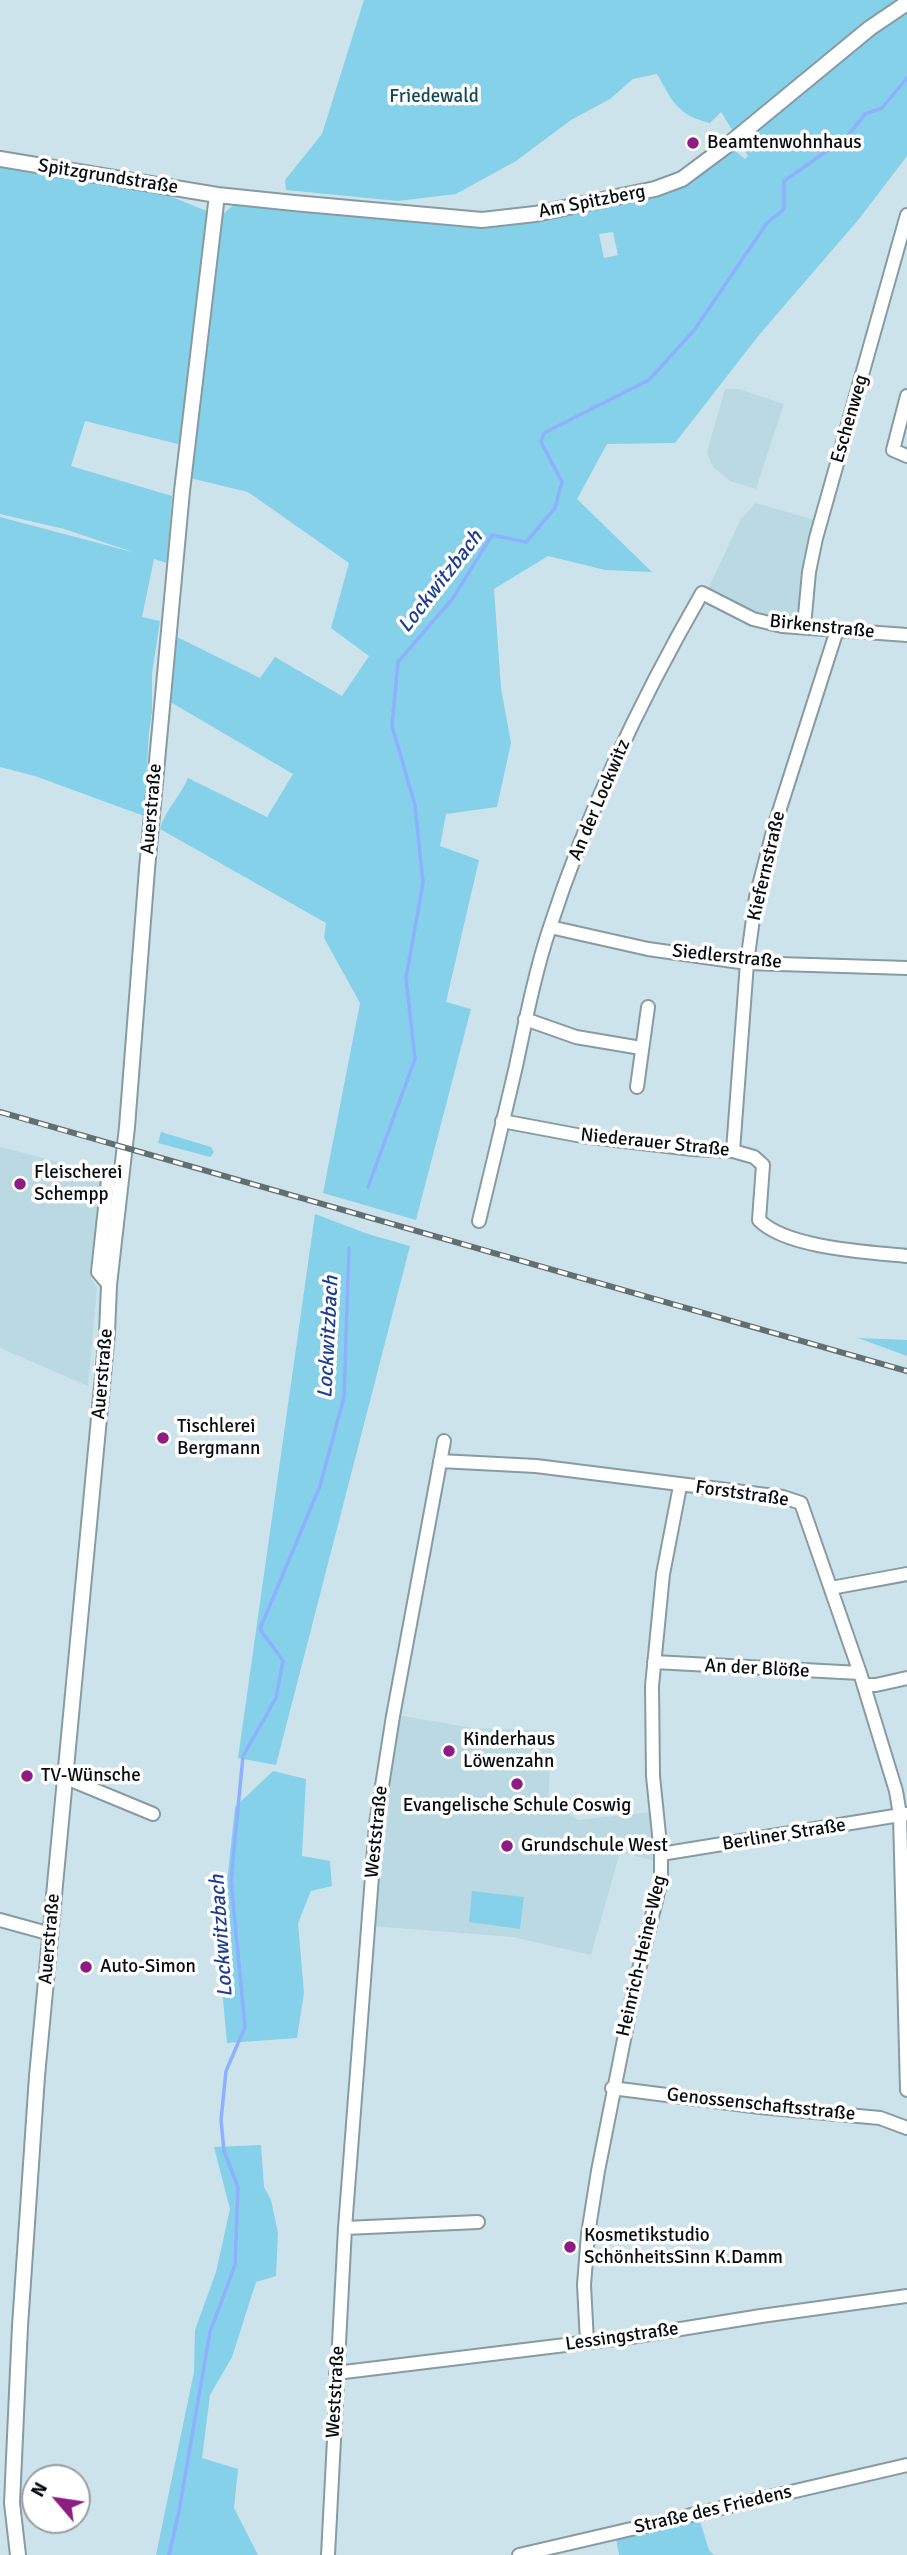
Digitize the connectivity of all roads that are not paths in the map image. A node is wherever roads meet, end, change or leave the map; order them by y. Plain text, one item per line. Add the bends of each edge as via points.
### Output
1 (907, 3) edge
2 (0, 159) edge
3 (217, 195) junction
4 (907, 215) edge
5 (903, 252) edge
6 (907, 396) edge
7 (907, 456) edge
8 (702, 593) joint
9 (804, 626) junction
10 (836, 629) junction
11 (907, 635) edge
12 (550, 927) junction
13 (747, 962) junction
14 (907, 968) edge
15 (648, 1007) dead end
16 (525, 1019) junction
17 (641, 1048) junction
18 (637, 1087) dead end
19 (502, 1121) junction
20 (733, 1151) junction
21 (108, 1181) dead end
22 (479, 1222) dead end
23 (907, 1256) edge
24 (109, 1285) junction
25 (444, 1441) dead end
26 (440, 1461) junction
27 (681, 1486) junction
28 (907, 1574) edge
29 (831, 1588) junction
30 (654, 1662) junction
31 (907, 1678) edge
32 (862, 1679) junction
33 (66, 1778) junction
34 (153, 1814) dead end
35 (904, 1814) edge
36 (661, 1854) junction
37 (0, 1920) edge
38 (51, 1934) junction
39 (612, 2088) junction
40 (907, 2090) edge
41 (907, 2128) edge
42 (478, 2222) dead end
43 (345, 2228) junction
44 (907, 2296) edge
45 (587, 2343) junction
46 (336, 2373) junction
47 (907, 2465) edge
48 (6, 2502) edge
49 (18, 2555) edge
50 (328, 2555) edge
51 (519, 2555) edge

1 - 3 street, Am Spitzberg via 682,179 655,189 482,220
2 - 3 street, Spitzgrundstraße
3 - 24 street, Auerstraße via 181,491 127,1127
4 - 5 street, Eschenweg
5 - 9 street, Eschenweg via 816,538
6 - 7 street via 894,450
8 - 9 street, Birkenstraße via 753,619
8 - 12 street, An der Lockwitz via 620,750
9 - 10 street, Birkenstraße
10 - 11 street, Birkenstraße
10 - 13 street, Kiefernstraße via 775,824 756,897
12 - 13 street, Siedlerstraße via 648,948
12 - 16 street, An der Lockwitz
13 - 14 street, Siedlerstraße
13 - 20 street, Kiefernstraße
15 - 17 street
16 - 17 street via 576,1037
16 - 19 street, An der Lockwitz
17 - 18 street
19 - 20 street, Niederauer Straße via 582,1136
19 - 22 street, An der Lockwitz
20 - 23 street, Niederauer Straße via 763,1165 759,1220 769,1230 827,1247
21 - 24 street via 98,1272
24 - 33 street, Auerstraße
25 - 26 street, Weststraße
26 - 27 street, Forststraße via 536,1466
26 - 43 street, Weststraße via 376,1824
27 - 29 street, Forststraße via 801,1503
27 - 30 street, Heinrich-Heine-Weg via 663,1574
28 - 29 street
29 - 32 street, Forststraße
30 - 32 street, An der Blöße
30 - 36 street, Heinrich-Heine-Weg via 653,1776
31 - 32 street, An der Blöße via 876,1685
32 - 35 street, Forststraße
33 - 34 street
33 - 38 street, Auerstraße
35 - 36 street, Berliner Straße
35 - 40 street, Forststraße
36 - 39 street, Heinrich-Heine-Weg via 661,1880
37 - 38 street
38 - 48 street, Auerstraße
39 - 41 street, Genossenschaftsstraße via 880,2118
39 - 45 street, Heinrich-Heine-Weg via 586,2253
42 - 43 street
43 - 46 street, Weststraße
44 - 45 street, Lessingstraße
45 - 46 street, Lessingstraße
46 - 50 street, Weststraße
47 - 51 street, Straße des Friedens
48 - 49 street, Auerstraße

